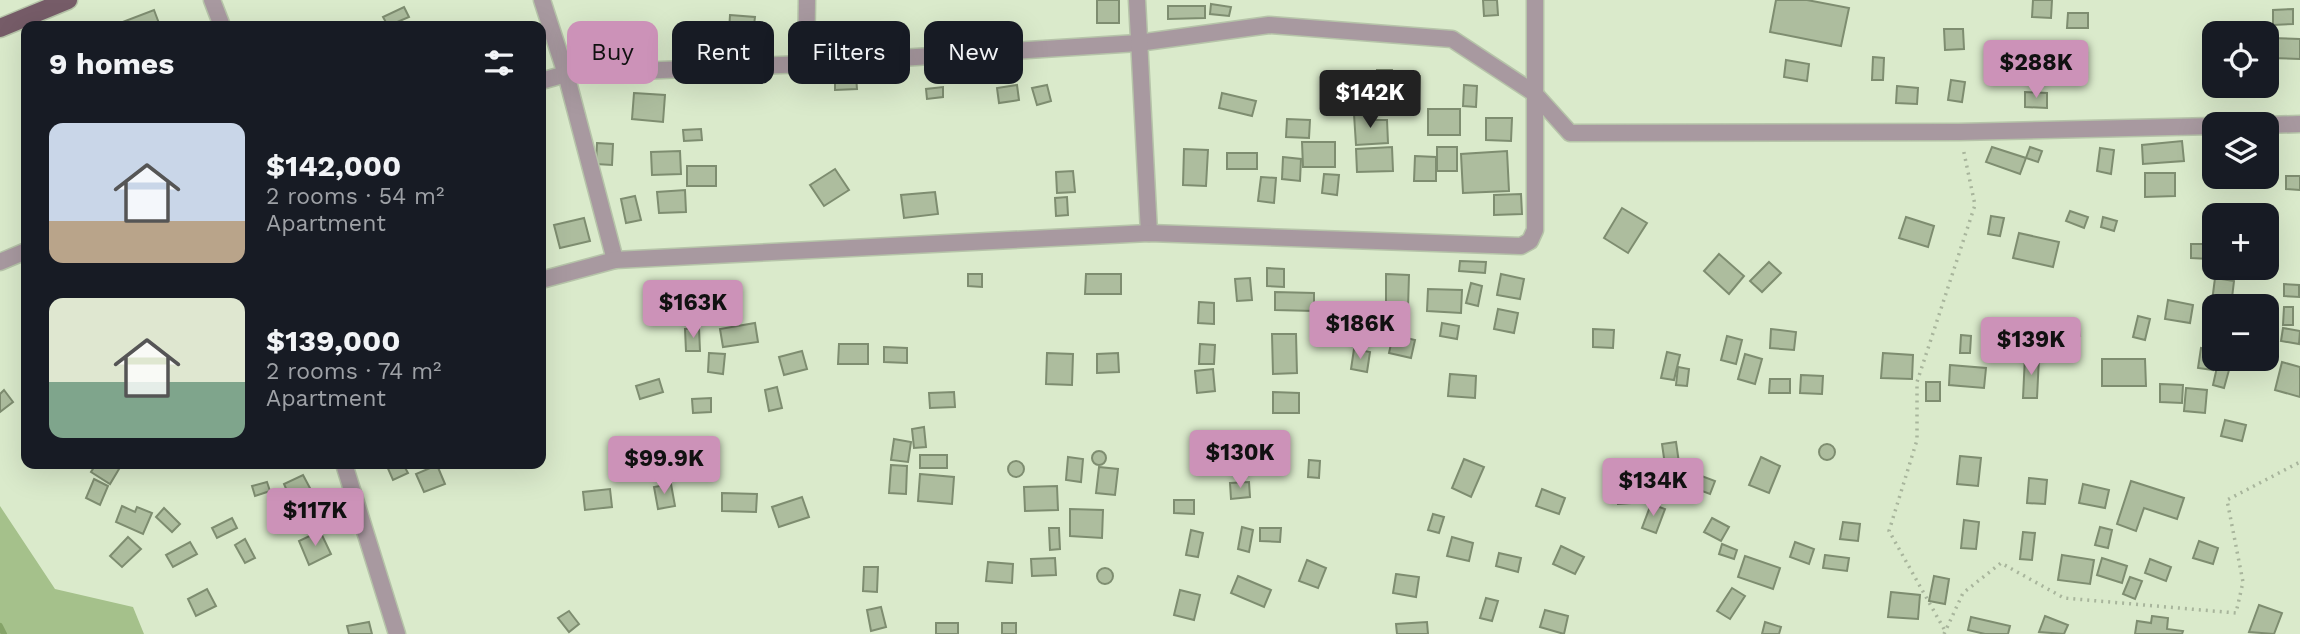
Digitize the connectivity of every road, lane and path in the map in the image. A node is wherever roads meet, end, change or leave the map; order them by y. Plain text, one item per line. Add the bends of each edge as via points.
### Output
1 (68, 0) edge
2 (212, 0) edge
3 (542, 0) edge
4 (807, 0) edge
5 (1137, 0) edge
6 (1535, 0) edge
7 (220, 21) edge
8 (807, 21) edge
9 (0, 28) edge
10 (1138, 43) junction
11 (910, 57) edge
12 (788, 65) edge
13 (566, 74) junction
14 (546, 80) edge
15 (1534, 93) junction
16 (2300, 124) edge
17 (2279, 125) edge
18 (2202, 126) edge
19 (1959, 132) junction
20 (1149, 233) junction
21 (21, 253) edge
22 (615, 260) junction
23 (0, 262) edge
24 (546, 279) edge
25 (2300, 462) edge
26 (346, 469) edge
27 (1944, 632) edge
28 (397, 634) edge

1 - 9 main road
2 - 7 street
3 - 13 street
4 - 8 street
5 - 10 street
6 - 15 street
10 - 11 street
10 - 15 street via 1269,25 1452,39
10 - 20 street
12 - 13 street
13 - 14 street
13 - 22 street
15 - 19 street via 1570,133
15 - 20 street via 1535,230 1521,246
16 - 17 street
18 - 19 street
19 - 27 path via 1975,205 1917,382 1917,440 1889,531
20 - 22 street
21 - 23 street
22 - 24 street
25 - 27 path via 2227,500 2243,582 2236,613 2064,598 2001,563 1963,593
26 - 28 street

